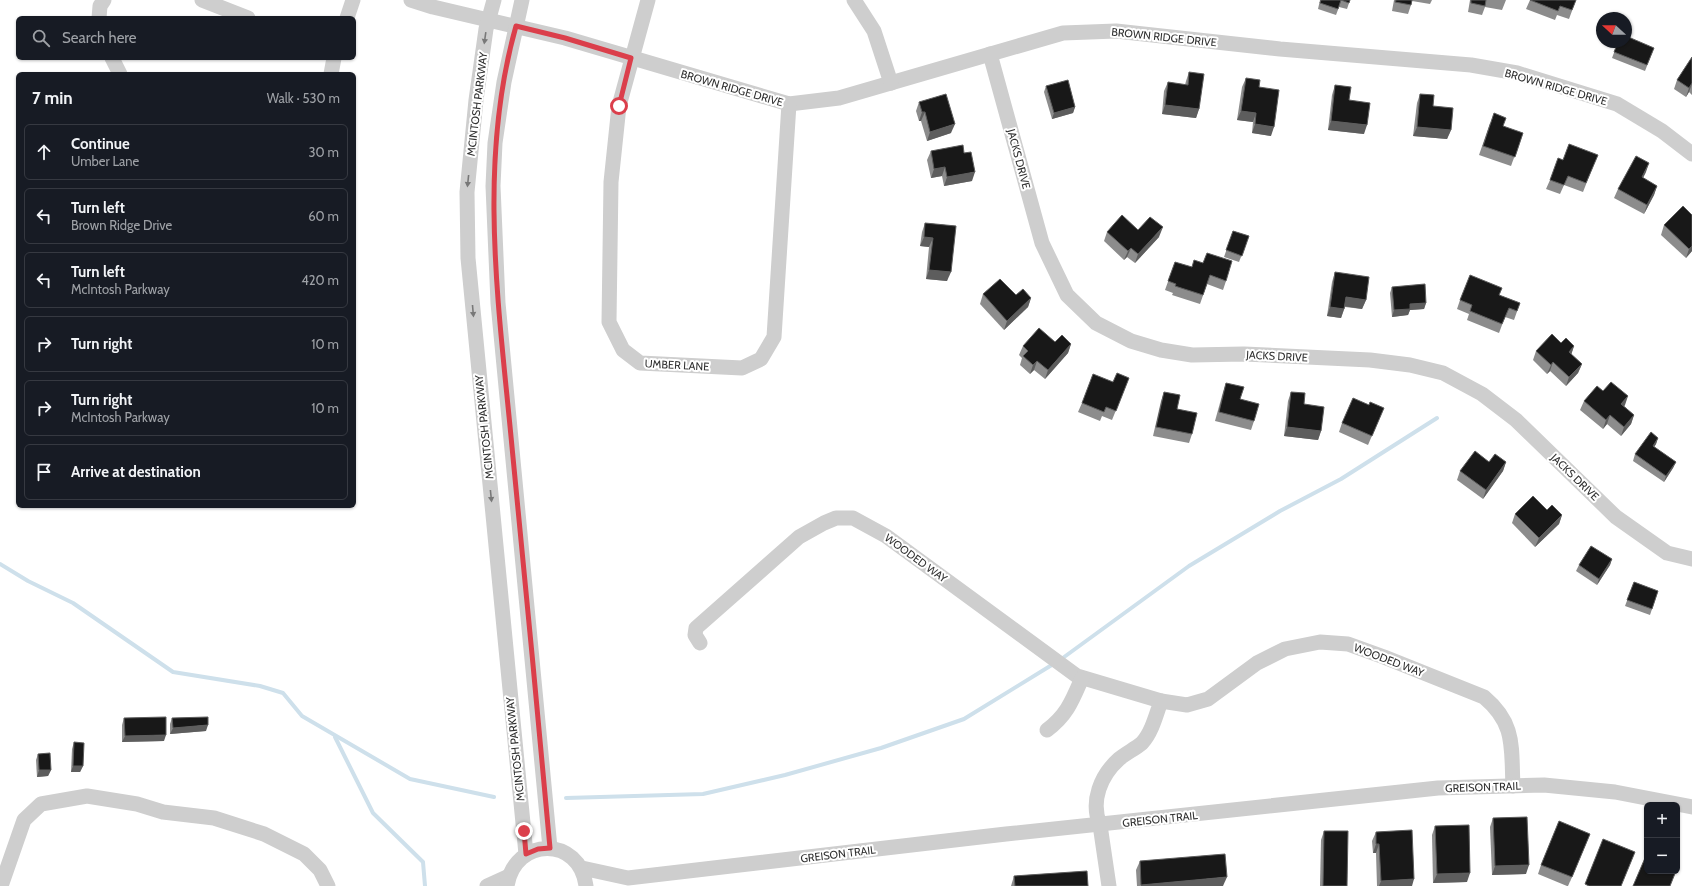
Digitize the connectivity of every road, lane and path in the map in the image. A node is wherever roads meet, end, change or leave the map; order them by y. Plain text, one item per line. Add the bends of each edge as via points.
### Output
1 (104, 0) edge
2 (202, 0) edge
3 (353, 0) edge
4 (411, 0) edge
5 (494, 0) edge
6 (522, 0) edge
7 (648, 0) edge
8 (854, 0) edge
9 (99, 16) edge
10 (243, 16) edge
11 (348, 16) edge
12 (488, 20) junction
13 (516, 26) junction
14 (990, 54) junction
15 (631, 58) junction
16 (113, 60) edge
17 (334, 60) edge
18 (119, 72) edge
19 (331, 72) edge
20 (891, 83) junction
21 (789, 104) junction
22 (1692, 154) edge
23 (1692, 559) edge
24 (700, 643) dead end
25 (1082, 678) junction
26 (1161, 702) junction
27 (1047, 730) dead end
28 (1513, 786) junction
29 (1692, 807) edge
30 (1100, 825) junction
31 (550, 848) junction
32 (526, 854) junction
33 (582, 868) junction
34 (628, 878) junction
35 (508, 881) edge
36 (0, 886) edge
37 (328, 886) edge
38 (487, 886) edge
39 (586, 886) edge
40 (611, 886) edge
41 (1109, 886) edge

1 - 9 street via 100,6
2 - 10 street
3 - 11 street
4 - 12 street, BROWN RIDGE DRIVE
5 - 12 street, MCINTOSH PARKWAY
6 - 13 street, MCINTOSH PARKWAY
7 - 15 street, UMBER LANE
8 - 20 street via 874,31
12 - 13 street, BROWN RIDGE DRIVE
12 -> 32 street, MCINTOSH PARKWAY via 476,100 467,192 468,258
13 - 15 street, BROWN RIDGE DRIVE
13 - 31 street, MCINTOSH PARKWAY via 495,143 498,303
14 - 20 street, BROWN RIDGE DRIVE
14 - 22 street, BROWN RIDGE DRIVE via 1063,33 1116,31 1288,50 1471,65 1517,73 1616,104 1662,130
14 - 23 street, JACKS DRIVE via 1042,243 1067,295 1096,322 1131,341 1161,350 1192,355 1244,354 1370,360 1410,365 1443,373 1482,394 1516,420 1616,517 1667,552
15 - 21 street, BROWN RIDGE DRIVE
15 - 21 street, UMBER LANE via 619,106 611,182 609,322 623,350 640,363 742,368 761,359 774,337
16 - 18 street
17 - 19 street
20 - 21 street, BROWN RIDGE DRIVE via 839,98
24 - 25 street, WOODED WAY via 695,635 696,628 799,537 836,518 853,518 886,536 1062,667
25 - 26 street, WOODED WAY
25 - 27 street via 1068,710
26 - 28 street, WOODED WAY via 1187,705 1208,699 1256,662 1285,649 1320,642 1348,644 1484,697 1496,707 1507,724
26 - 30 street via 1152,728 1142,742 1120,758 1103,776 1097,808
28 - 29 street, GREISON TRAIL via 1544,785 1615,792
28 - 30 street, GREISON TRAIL via 1438,788
30 - 34 street, GREISON TRAIL
30 - 41 street
31 - 32 street
31 - 33 street via 563,851 574,858
32 - 35 street via 512,868
33 - 34 street, GREISON TRAIL
33 - 39 street
34 - 40 street, GREISON TRAIL
35 - 38 street
36 - 37 street via 24,820 41,804 87,796 137,804 163,812 214,818 264,834 304,854 320,870

